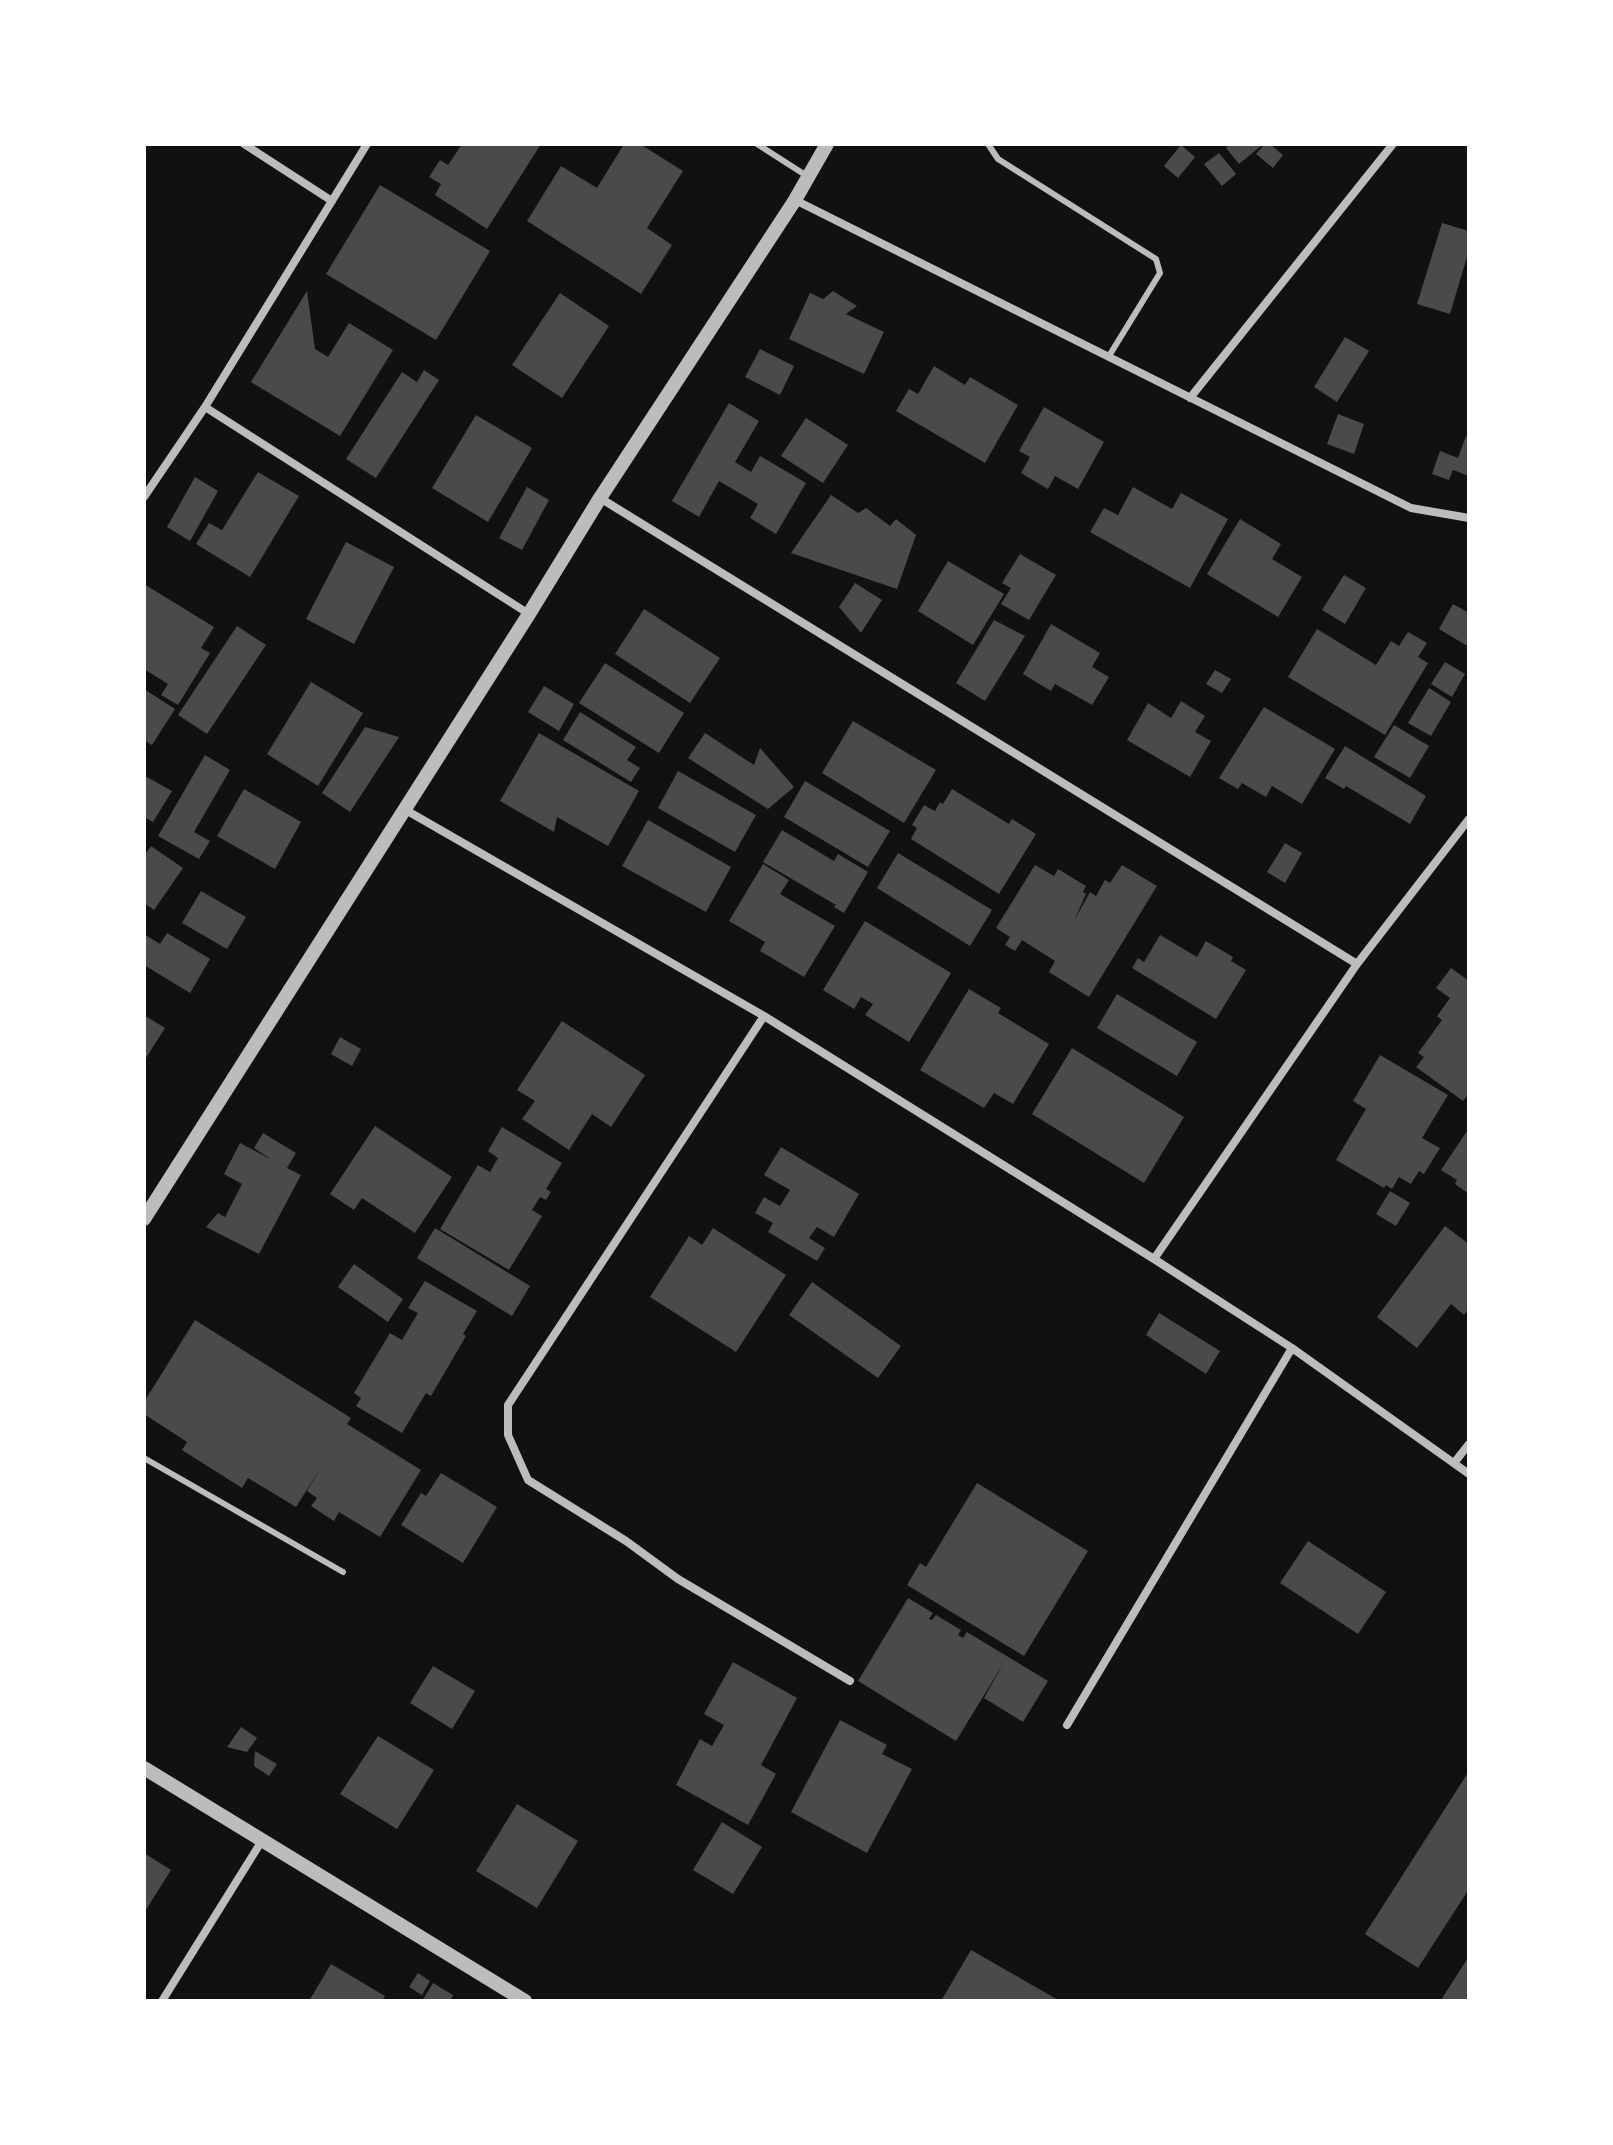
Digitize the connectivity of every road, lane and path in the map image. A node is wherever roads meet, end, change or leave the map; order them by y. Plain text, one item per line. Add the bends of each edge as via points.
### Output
1 (244, 144) edge
2 (367, 144) edge
3 (757, 144) edge
4 (827, 144) edge
5 (988, 144) edge
6 (1393, 144) edge
7 (807, 176) junction
8 (795, 200) junction
9 (332, 201) junction
10 (1109, 356) junction
11 (1190, 398) junction
12 (205, 407) junction
13 (144, 497) edge
14 (600, 498) junction
15 (1469, 518) edge
16 (529, 614) junction
17 (403, 809) junction
18 (1469, 819) edge
19 (1357, 964) junction
20 (764, 1016) junction
21 (144, 1219) edge
22 (1154, 1259) junction
23 (1292, 1348) junction
24 (1469, 1444) edge
25 (144, 1458) edge
26 (1454, 1463) junction
27 (1469, 1474) edge
28 (343, 1572) dead end
29 (850, 1681) dead end
30 (1067, 1725) dead end
31 (144, 1768) edge
32 (263, 1839) junction
33 (162, 2001) edge
34 (525, 2001) edge

1 - 9 street
2 - 9 street
3 - 7 lane
4 - 7 street
5 - 10 lane via 998,159 1156,259 1160,273
6 - 11 street
7 - 8 street
8 - 10 street
8 - 14 street
9 - 12 street
10 - 11 street
11 - 15 street via 1411,508
12 - 13 street
12 - 16 street
14 - 16 street
14 - 19 street
16 - 17 street
17 - 20 street
17 - 21 street
18 - 19 street
19 - 22 street
20 - 22 street
20 - 29 street via 508,1405 508,1435 528,1480 678,1579
22 - 23 street
23 - 26 street
23 - 30 street
24 - 26 street
25 - 28 lane
26 - 27 street
31 - 32 street
32 - 33 street
32 - 34 street

